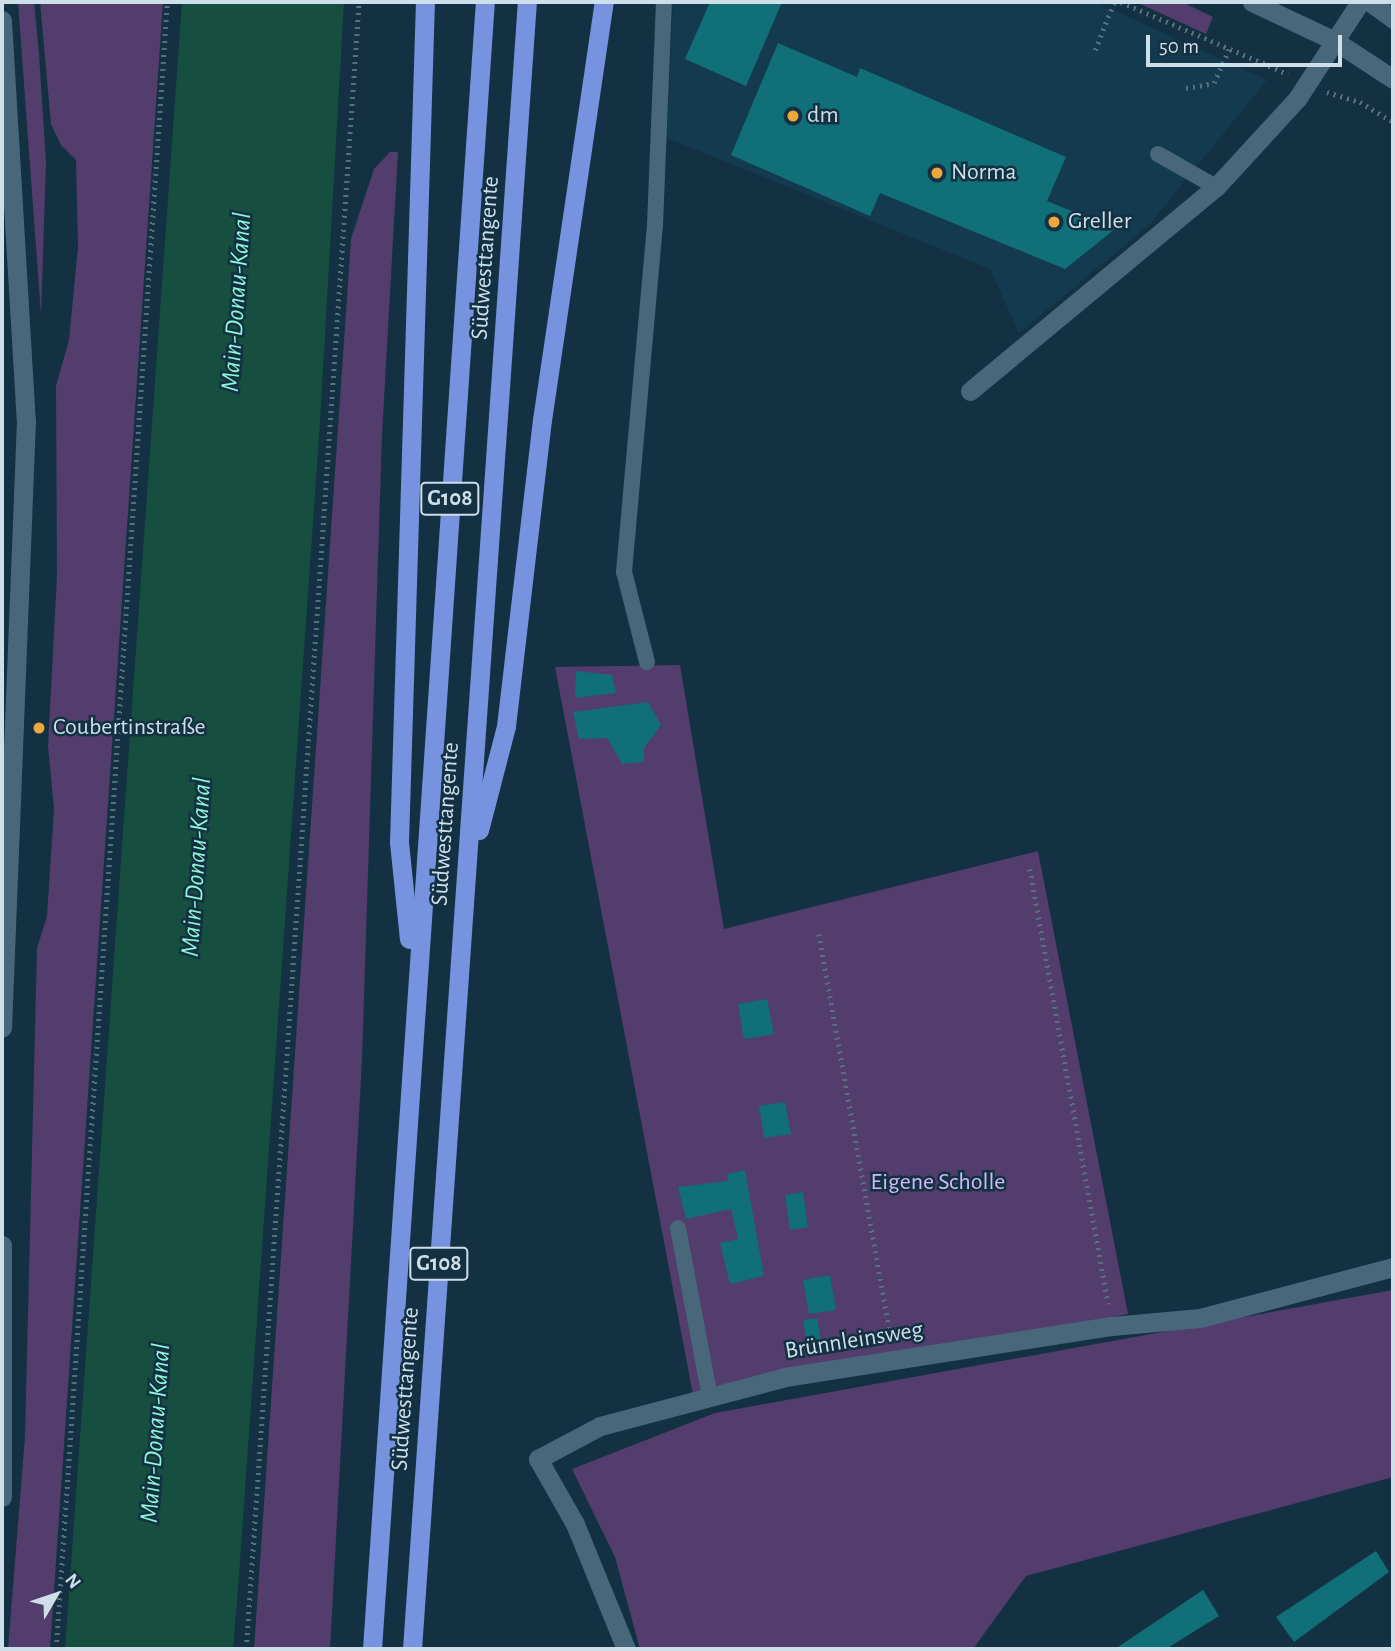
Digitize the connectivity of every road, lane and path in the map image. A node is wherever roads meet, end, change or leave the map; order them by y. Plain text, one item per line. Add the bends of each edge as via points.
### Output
1 (167, 2) edge
2 (359, 2) edge
3 (425, 2) edge
4 (485, 2) edge
5 (527, 2) edge
6 (604, 2) edge
7 (664, 2) edge
8 (1114, 2) edge
9 (1121, 2) edge
10 (1252, 2) edge
11 (1360, 2) edge
12 (1370, 2) edge
13 (1393, 19) edge
14 (2, 20) edge
15 (1335, 41) junction
16 (1229, 49) junction
17 (1095, 50) dead end
18 (1275, 69) dead end
19 (1393, 79) edge
20 (1186, 88) dead end
21 (1331, 94) dead end
22 (1393, 122) edge
23 (1158, 154) dead end
24 (1216, 187) junction
25 (970, 391) dead end
26 (647, 662) dead end
27 (9, 669) edge
28 (1030, 869) dead end
29 (467, 878) junction
30 (819, 934) dead end
31 (414, 996) junction
32 (2, 1028) edge
33 (678, 1228) dead end
34 (2, 1245) edge
35 (1393, 1267) edge
36 (1112, 1325) junction
37 (895, 1360) junction
38 (710, 1397) junction
39 (2, 1497) edge
40 (56, 1649) edge
41 (246, 1649) edge
42 (372, 1649) edge
43 (412, 1649) edge
44 (626, 1649) edge

1 - 40 path
2 - 41 path
3 - 31 highway via 399,842
4 - 31 highway, Südwesttangente / G108
5 - 29 highway, Südwesttangente / G108
6 - 29 highway via 542,420 506,726
7 - 26 lane via 655,225 624,572
8 - 17 path
9 - 16 path
10 - 15 street
11 - 15 street
12 - 13 street
14 - 27 street via 26,420
15 - 19 street
15 - 24 street via 1297,99
16 - 18 path
16 - 20 path via 1214,83
21 - 22 path via 1360,102
23 - 24 lane
24 - 25 street
27 - 32 street
28 - 36 path
29 - 43 highway, Südwesttangente / G108
30 - 37 path
31 - 42 highway, Südwesttangente / G108
33 - 38 lane
34 - 39 street
35 - 36 street, Brünnleinsweg via 1200,1318
36 - 37 street, Brünnleinsweg
37 - 38 street, Brünnleinsweg via 785,1377
38 - 44 street, Brünnleinsweg via 600,1426 538,1459 575,1524

